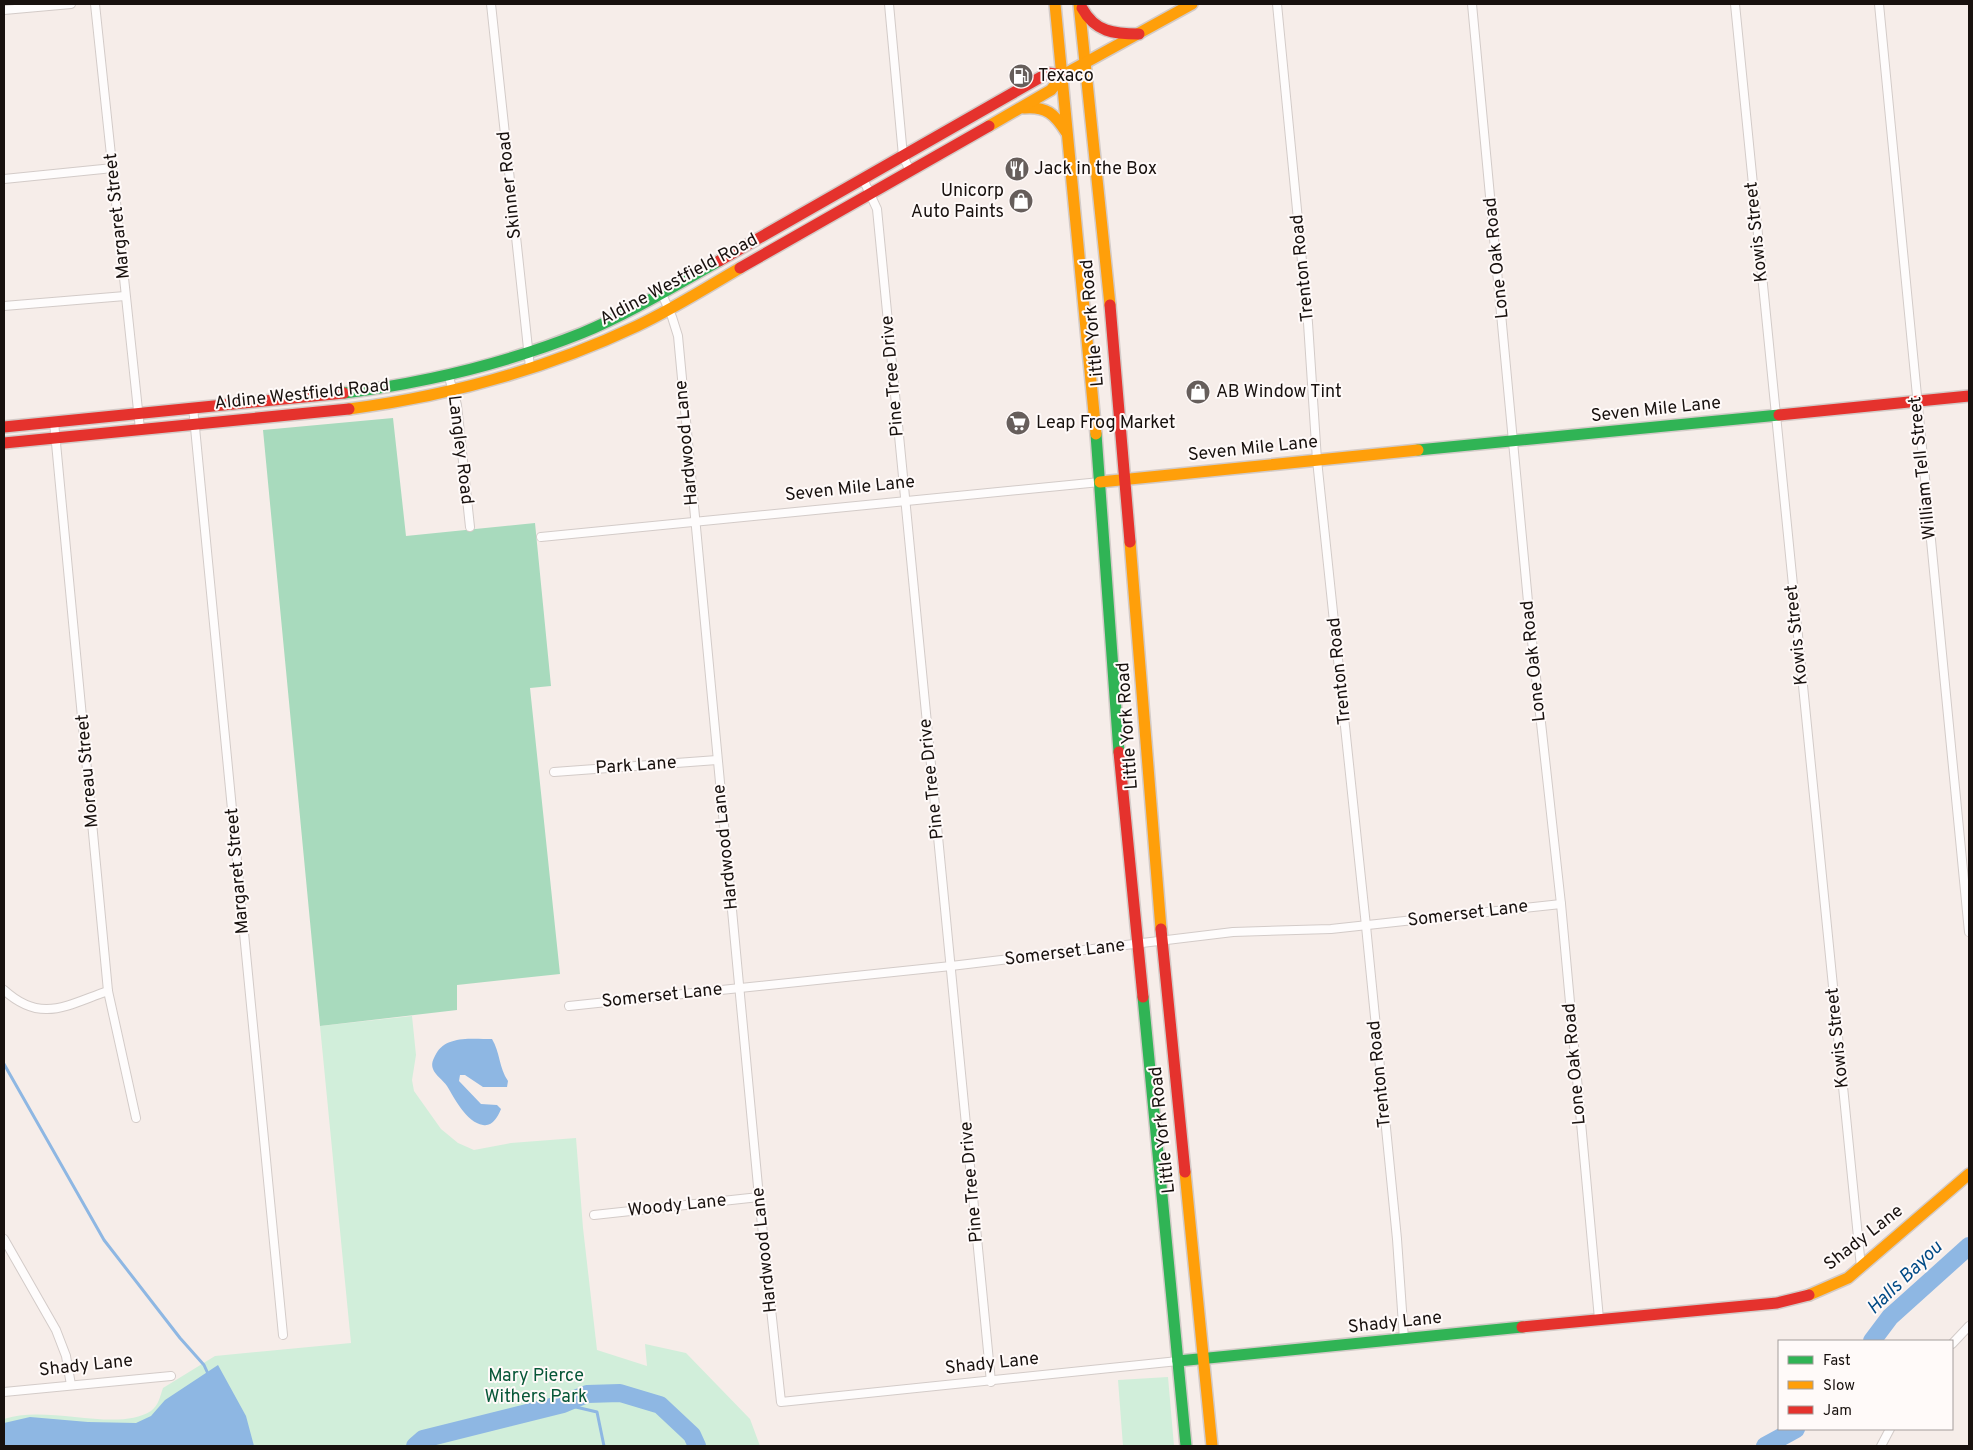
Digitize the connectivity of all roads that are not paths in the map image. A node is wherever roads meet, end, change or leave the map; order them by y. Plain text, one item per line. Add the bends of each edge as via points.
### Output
1 (70, 4) edge
2 (95, 4) edge
3 (490, 4) edge
4 (889, 4) edge
5 (1055, 4) edge
6 (1080, 4) edge
7 (1192, 4) edge
8 (1276, 4) edge
9 (1472, 4) edge
10 (1735, 4) edge
11 (1879, 4) edge
12 (4, 10) edge
13 (1141, 34) junction
14 (1085, 64) junction
15 (1063, 75) junction
16 (1017, 109) junction
17 (1067, 134) junction
18 (904, 156) junction
19 (113, 168) junction
20 (910, 171) junction
21 (4, 179) edge
22 (863, 179) junction
23 (871, 194) junction
24 (662, 294) junction
25 (126, 296) junction
26 (4, 306) edge
27 (668, 309) junction
28 (528, 351) junction
29 (481, 365) junction
30 (530, 367) junction
31 (448, 374) junction
32 (486, 381) junction
33 (454, 390) junction
34 (326, 395) junction
35 (1969, 396) edge
36 (1916, 402) junction
37 (194, 407) junction
38 (327, 411) junction
39 (138, 413) junction
40 (1775, 416) junction
41 (54, 422) junction
42 (195, 424) junction
43 (4, 427) edge
44 (140, 429) junction
45 (56, 438) junction
46 (1514, 442) junction
47 (4, 443) edge
48 (1317, 460) junction
49 (1125, 480) junction
50 (1100, 482) junction
51 (905, 501) junction
52 (695, 523) junction
53 (470, 527) dead end
54 (541, 537) dead end
55 (717, 760) junction
56 (554, 772) dead end
57 (1561, 904) junction
58 (1366, 926) junction
59 (1969, 932) edge
60 (1162, 942) junction
61 (1137, 944) junction
62 (951, 966) junction
63 (739, 988) junction
64 (4, 990) edge
65 (108, 991) junction
66 (569, 1006) dead end
67 (136, 1118) dead end
68 (1969, 1174) edge
69 (759, 1197) junction
70 (594, 1215) dead end
71 (4, 1239) edge
72 (1861, 1267) junction
73 (1598, 1319) junction
74 (1969, 1326) edge
75 (283, 1335) dead end
76 (1404, 1339) junction
77 (1953, 1343) edge
78 (1204, 1359) junction
79 (1178, 1361) junction
80 (172, 1376) dead end
81 (991, 1382) junction
82 (71, 1385) junction
83 (4, 1392) edge
84 (781, 1402) joint
85 (1889, 1430) edge
86 (1186, 1446) edge
87 (1212, 1446) edge
88 (1881, 1446) edge

1 - 12 street
2 - 19 street, Margaret Street
3 - 28 street, Skinner Road
4 - 18 street
5 - 15 main road, Little York Road
6 - 13 main road via 1086,18 1097,28 1114,34
6 - 14 main road, Little York Road
7 - 13 main road, Aldine Westfield Road
8 - 48 street, Trenton Road via 1308,323
9 - 46 street, Lone Oak Road
10 - 40 street, Kowis Street
11 - 36 street, William Tell Street
13 - 14 main road, Aldine Westfield Road
14 - 15 main road, Aldine Westfield Road
14 - 49 main road, Little York Road
15 - 16 main road, Aldine Westfield Road via 1051,90
15 - 17 main road, Little York Road
15 - 18 main road, Aldine Westfield Road via 1048,73
16 - 17 main road via 1039,106 1049,110
16 - 20 main road, Aldine Westfield Road
17 - 50 main road, Little York Road
18 - 20 street
18 - 22 main road, Aldine Westfield Road
19 - 21 street
19 - 25 street, Margaret Street
20 - 23 main road, Aldine Westfield Road
22 - 23 street, Pine Tree Drive
22 - 24 main road, Aldine Westfield Road
23 - 27 main road, Aldine Westfield Road
23 - 51 street, Pine Tree Drive via 878,209
24 - 27 street, Hardwood Lane
24 - 28 main road, Aldine Westfield Road via 582,333
25 - 26 street
25 - 39 street, Margaret Street
27 - 30 main road, Aldine Westfield Road via 586,348
27 - 52 street, Hardwood Lane via 678,336
28 - 29 main road, Aldine Westfield Road
28 - 30 street, Skinner Road
29 - 31 main road, Aldine Westfield Road
29 - 32 main road
30 - 32 main road, Aldine Westfield Road
31 - 33 street, Langley Road
31 - 34 main road, Aldine Westfield Road via 396,386
32 - 33 main road, Aldine Westfield Road
33 - 38 main road, Aldine Westfield Road via 400,402
33 - 53 street, Langley Road
34 - 37 main road, Aldine Westfield Road
34 - 38 main road
35 - 36 main road, Seven Mile Lane
36 - 40 main road, Seven Mile Lane
36 - 59 street, William Tell Street
37 - 39 main road, Aldine Westfield Road
37 - 42 street, Margaret Street
38 - 42 main road, Aldine Westfield Road
39 - 41 main road, Aldine Westfield Road
39 - 44 street, Margaret Street
40 - 46 main road, Seven Mile Lane
40 - 72 street, Kowis Street
41 - 43 main road, Aldine Westfield Road
41 - 45 street, Moreau Street
42 - 44 main road, Aldine Westfield Road
42 - 75 street, Margaret Street
44 - 45 main road, Aldine Westfield Road
45 - 47 main road, Aldine Westfield Road
45 - 65 street, Moreau Street
46 - 48 main road, Seven Mile Lane
46 - 57 street, Lone Oak Road
48 - 49 main road, Seven Mile Lane
48 - 58 street, Trenton Road
49 - 50 main road, Seven Mile Lane
49 - 60 main road, Little York Road
50 - 51 street, Seven Mile Lane
50 - 61 main road, Little York Road
51 - 52 street, Seven Mile Lane
51 - 62 street, Pine Tree Drive
52 - 54 street, Seven Mile Lane
52 - 55 street, Hardwood Lane
55 - 56 street, Park Lane
55 - 63 street, Hardwood Lane
57 - 58 street, Somerset Lane
57 - 73 street, Lone Oak Road
58 - 60 street, Somerset Lane via 1249,931
58 - 76 street, Trenton Road
60 - 61 street, Somerset Lane
60 - 78 main road, Little York Road
61 - 62 street, Somerset Lane
61 - 79 main road, Little York Road
62 - 63 street, Somerset Lane
62 - 81 street, Pine Tree Drive
63 - 66 street, Somerset Lane
63 - 69 street, Hardwood Lane
64 - 65 street via 26,1007 41,1009 65,1007
65 - 67 street, Moreau Street
68 - 72 main road, Shady Lane
69 - 70 street, Woody Lane
69 - 84 street, Hardwood Lane
71 - 82 street via 56,1330 66,1356
72 - 73 main road, Shady Lane via 1848,1278 1818,1293 1777,1303
73 - 76 main road, Shady Lane
74 - 77 street
76 - 78 main road, Shady Lane
78 - 79 main road, Shady Lane
78 - 87 main road, Little York Road
79 - 81 street, Shady Lane
79 - 86 main road, Little York Road
80 - 82 street, Shady Lane
81 - 84 street, Shady Lane
82 - 83 street, Shady Lane
85 - 88 street

